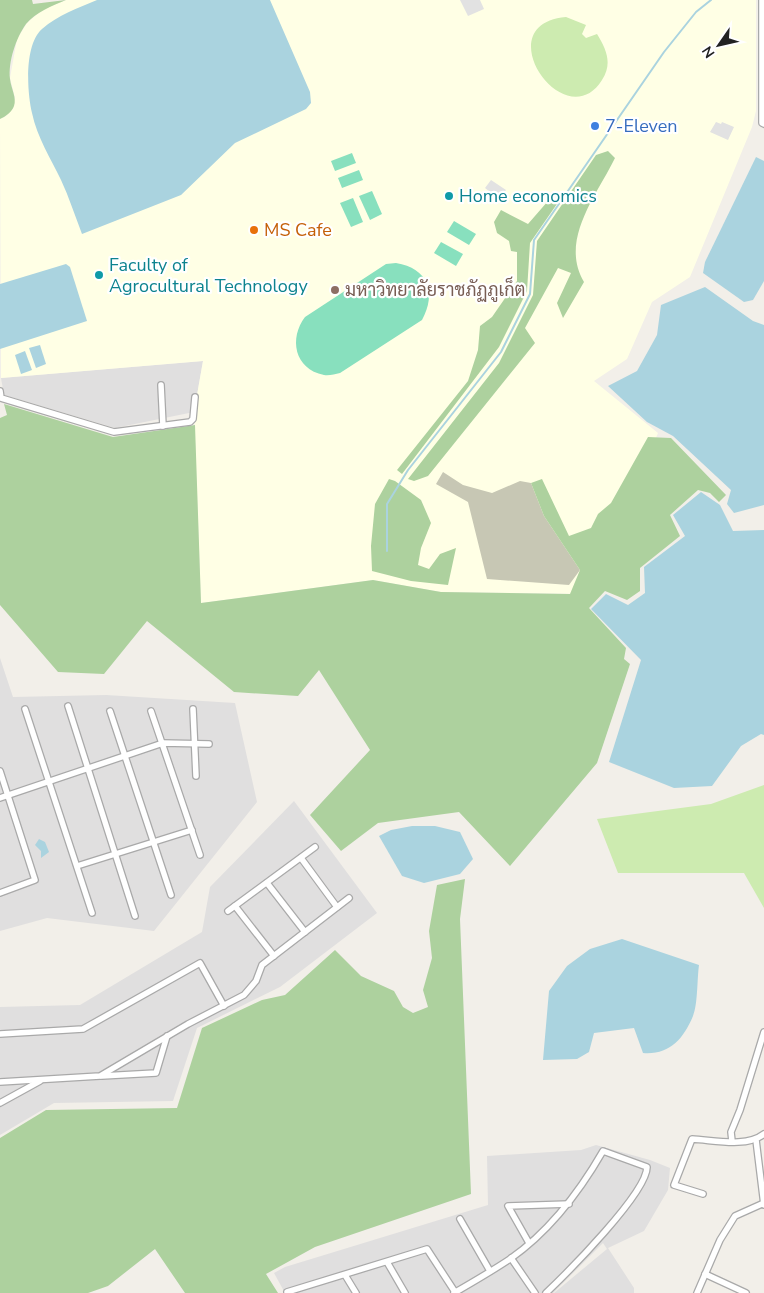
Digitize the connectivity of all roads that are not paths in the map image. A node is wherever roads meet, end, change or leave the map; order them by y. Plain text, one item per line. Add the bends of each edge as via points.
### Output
1 (762, 0) edge
2 (763, 123) edge
3 (161, 385) dead end
4 (0, 391) edge
5 (195, 397) dead end
6 (163, 426) junction
7 (68, 706) dead end
8 (26, 709) dead end
9 (193, 710) dead end
10 (110, 711) dead end
11 (151, 711) dead end
12 (163, 744) junction
13 (194, 744) junction
14 (209, 744) dead end
15 (125, 756) junction
16 (88, 768) junction
17 (0, 771) edge
18 (196, 776) dead end
19 (49, 781) junction
20 (8, 795) junction
21 (0, 798) edge
22 (192, 830) junction
23 (153, 842) junction
24 (315, 847) dead end
25 (116, 854) junction
26 (200, 855) dead end
27 (301, 858) junction
28 (77, 866) junction
29 (267, 883) junction
30 (0, 892) edge
31 (171, 895) dead end
32 (349, 898) dead end
33 (236, 906) junction
34 (337, 907) junction
35 (228, 911) dead end
36 (92, 913) dead end
37 (135, 916) dead end
38 (305, 932) junction
39 (274, 956) junction
40 (224, 1006) junction
41 (764, 1032) edge
42 (0, 1034) edge
43 (167, 1036) junction
44 (100, 1076) junction
45 (43, 1079) junction
46 (0, 1082) edge
47 (0, 1103) edge
48 (764, 1134) edge
49 (756, 1140) junction
50 (732, 1141) junction
51 (703, 1194) dead end
52 (569, 1204) junction
53 (764, 1204) edge
54 (460, 1220) dead end
55 (529, 1243) junction
56 (511, 1258) junction
57 (386, 1262) junction
58 (490, 1271) junction
59 (705, 1274) junction
60 (345, 1275) junction
61 (307, 1290) edge
62 (287, 1292) edge
63 (356, 1293) edge
64 (405, 1293) edge
65 (454, 1293) edge
66 (535, 1293) edge
67 (546, 1293) edge
68 (697, 1293) edge
69 (746, 1293) edge

1 - 2 street
3 - 6 street
4 - 6 street via 1,398 114,432
5 - 6 street via 192,421
7 - 16 street
8 - 19 street
9 - 13 street
10 - 15 street
11 - 12 street
12 - 13 street
12 - 15 street
12 - 22 street
13 - 14 street
13 - 18 street
15 - 16 street
15 - 23 street
16 - 19 street
16 - 25 street
17 - 20 street
19 - 20 street
19 - 28 street
20 - 21 street
20 - 30 street via 35,880
22 - 23 street
22 - 26 street
23 - 25 street
23 - 31 street
24 - 27 street
25 - 28 street
25 - 37 street
27 - 29 street
27 - 34 street
28 - 36 street
29 - 33 street
29 - 38 street
32 - 34 street
33 - 35 street
33 - 39 street
34 - 38 street
38 - 39 street
39 - 40 street via 262,965 256,981 244,995
40 - 42 street via 200,964 83,1030
40 - 43 street
41 - 50 street via 733,1126
43 - 44 street
43 - 44 street via 156,1073
44 - 45 street
45 - 46 street
45 - 47 street
48 - 49 street
49 - 50 street
49 - 53 street
50 - 51 street via 692,1139 674,1185
52 - 55 street
52 - 55 street via 508,1206
52 - 67 street via 603,1150 647,1166 636,1190 604,1234
53 - 59 street via 735,1216
54 - 58 street
55 - 56 street
56 - 58 street
56 - 66 street
57 - 60 street
57 - 64 street
57 - 65 street via 427,1249
58 - 65 street
59 - 68 street
59 - 69 street
60 - 61 street
60 - 63 street
61 - 62 street

